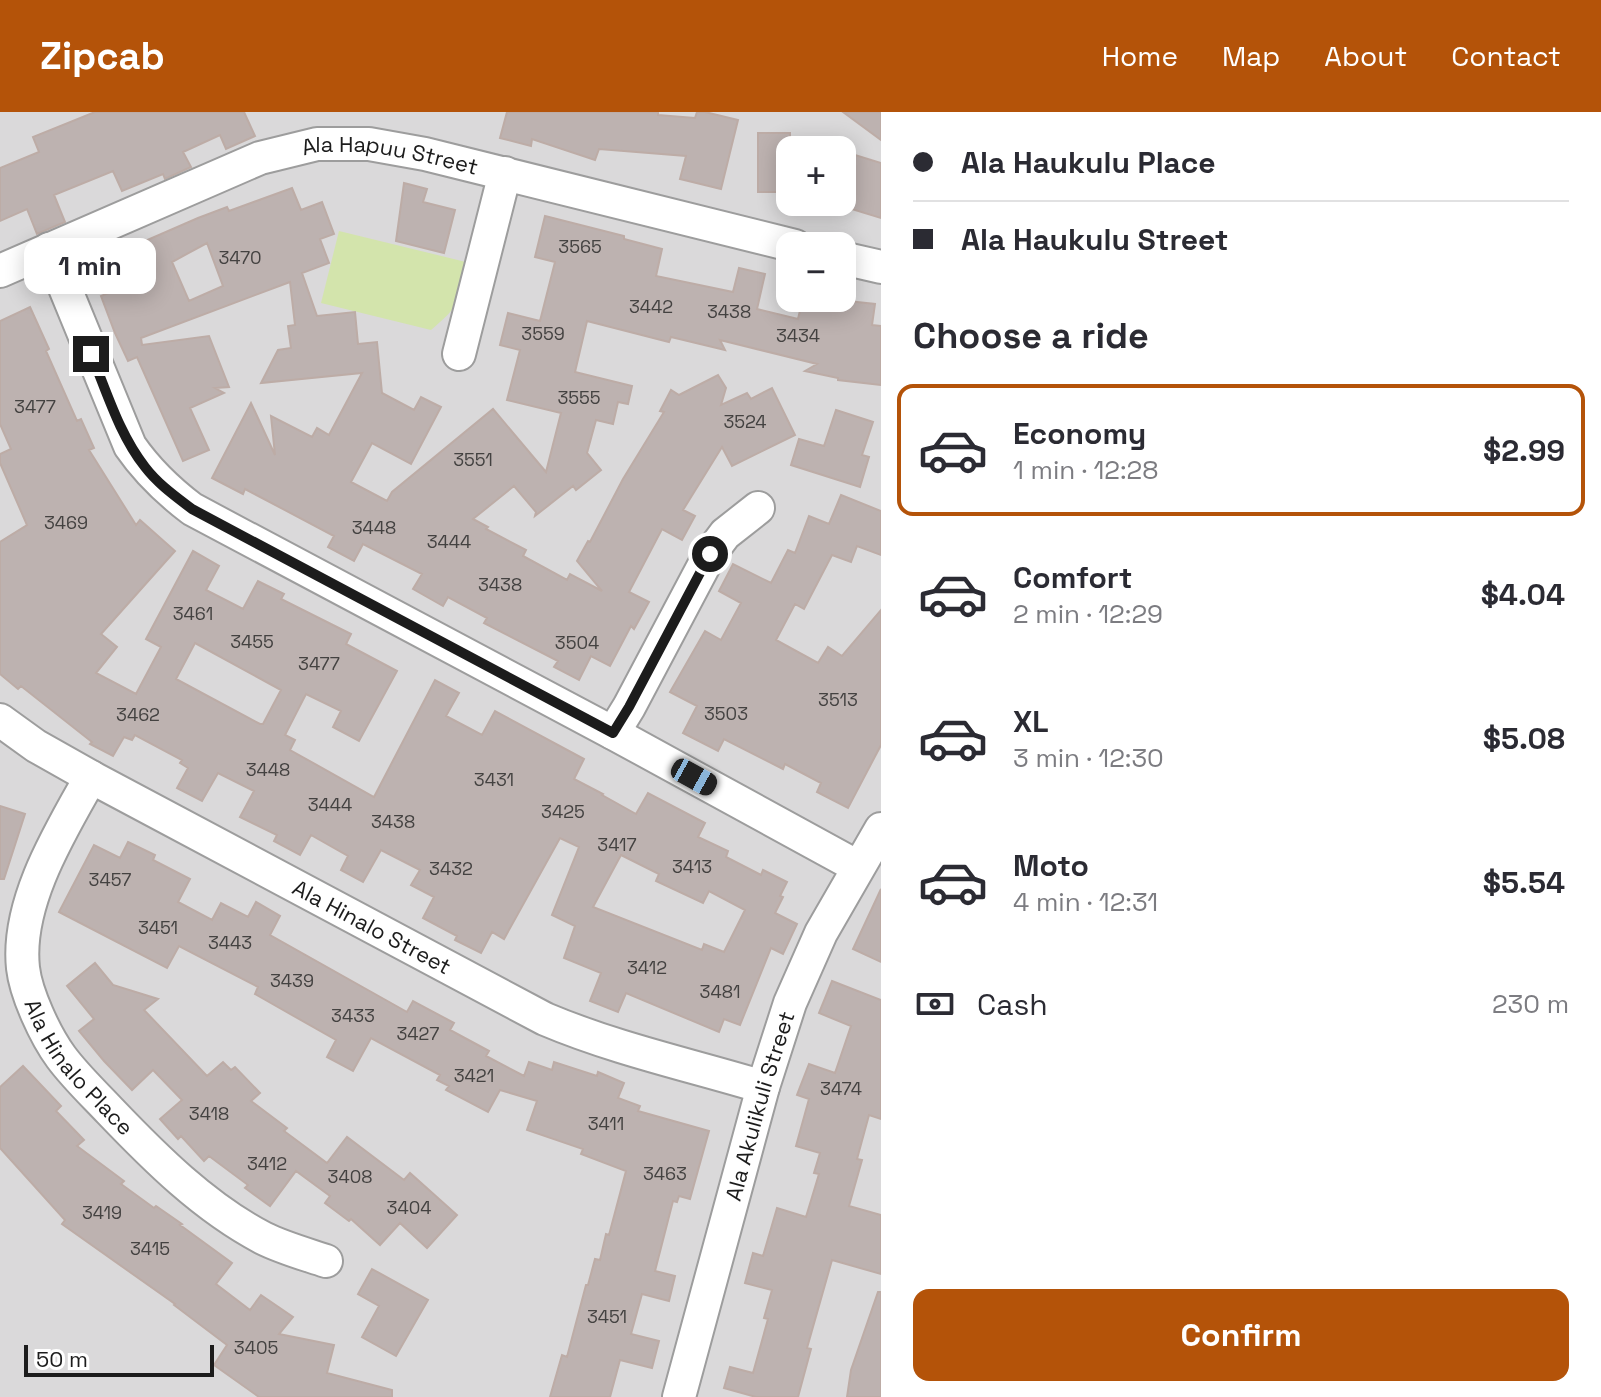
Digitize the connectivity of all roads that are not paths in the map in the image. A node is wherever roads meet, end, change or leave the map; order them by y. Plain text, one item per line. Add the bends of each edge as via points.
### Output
1 (505, 173) junction
2 (776, 241) edge
3 (49, 249) junction
4 (856, 261) edge
5 (881, 267) edge
6 (0, 271) edge
7 (459, 354) dead end
8 (758, 508) dead end
9 (0, 720) edge
10 (613, 733) junction
11 (91, 777) junction
12 (881, 829) edge
13 (858, 867) junction
14 (763, 1087) junction
15 (326, 1261) dead end
16 (679, 1397) edge

1 - 2 street, Ala Hapuu Street
1 - 3 street, Ala Hapuu Street via 382,146 317,144 260,158
1 - 7 street
3 - 6 street, Ala Hapuu Street
3 - 10 street via 130,446 164,487 192,509
4 - 5 street
8 - 10 street via 725,534 710,554
9 - 11 street, Ala Hinalo Street
10 - 13 street
11 - 14 street, Ala Hinalo Street via 545,1019 621,1048
11 - 15 street, Ala Hinalo Place via 30,898 23,969 39,1016 73,1072 189,1187 263,1238
12 - 13 street, Ala Akulikuli Street
13 - 14 street, Ala Akulikuli Street via 796,989
14 - 16 street, Ala Akulikuli Street

